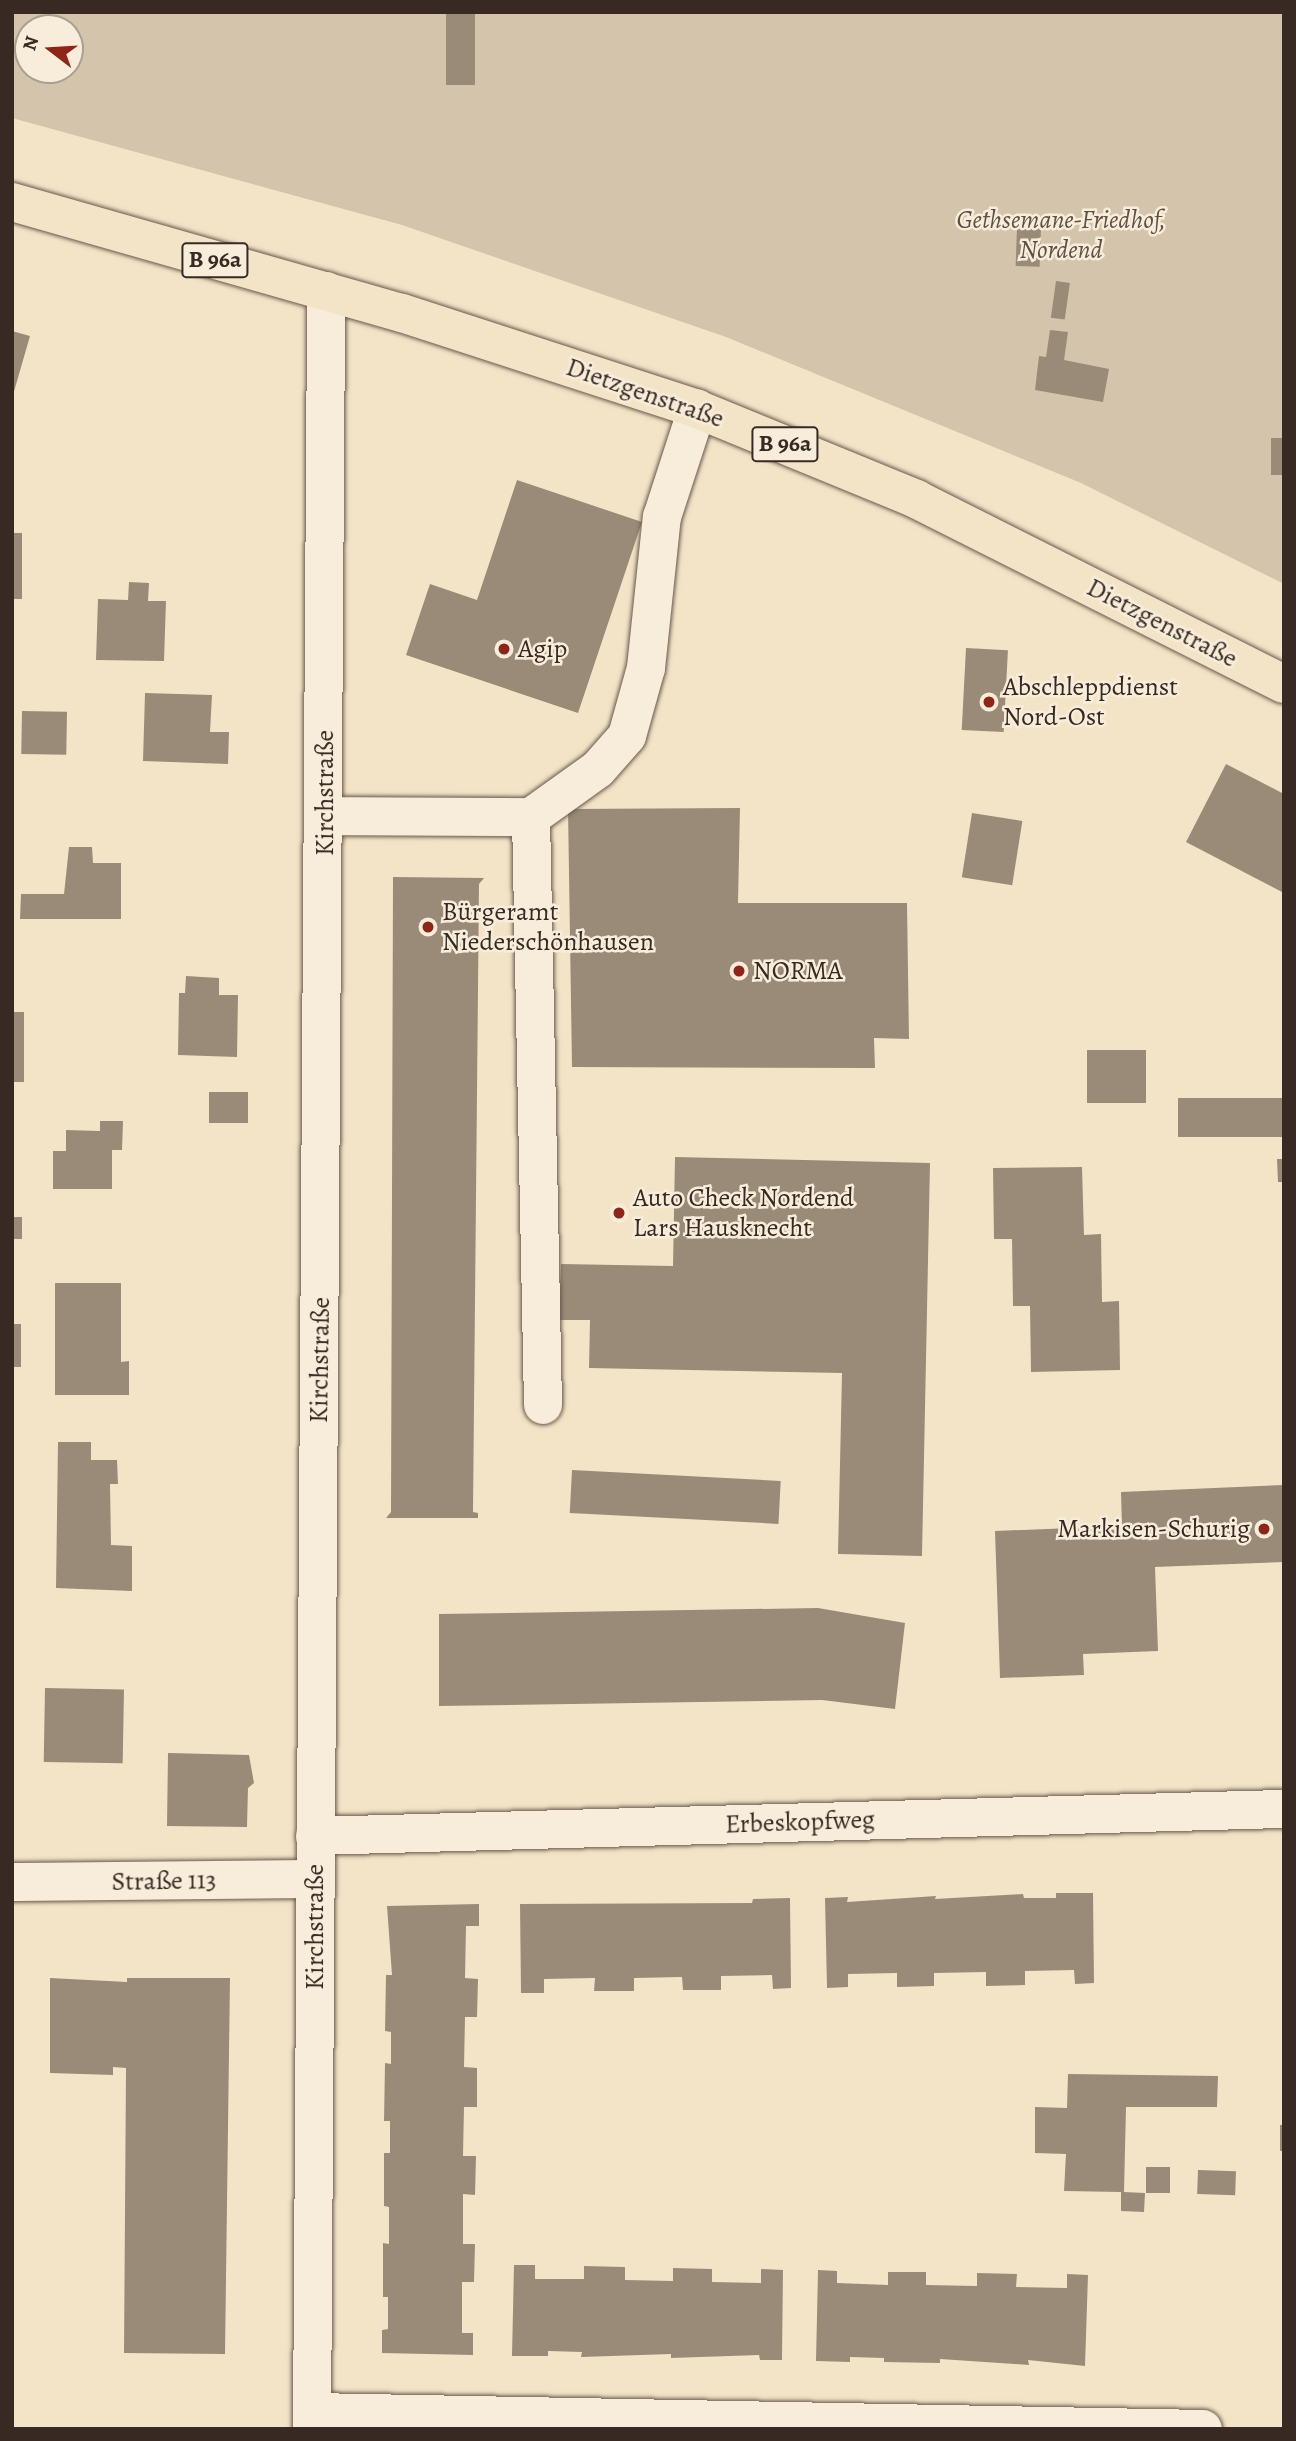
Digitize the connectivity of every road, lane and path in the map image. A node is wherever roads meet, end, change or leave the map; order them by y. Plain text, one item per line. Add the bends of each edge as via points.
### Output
1 (12, 202) edge
2 (326, 291) junction
3 (697, 409) junction
4 (1284, 684) edge
5 (325, 816) junction
6 (531, 817) junction
7 (543, 1405) dead end
8 (1284, 1809) edge
9 (315, 1836) junction
10 (316, 1879) junction
11 (12, 1882) edge
12 (312, 2421) edge
13 (1203, 2429) edge

1 - 2 main road, Dietzgenstraße / B 96a
2 - 3 main road, Dietzgenstraße / B 96a
2 - 5 street, Kirchstraße
3 - 4 main road, Dietzgenstraße / B 96a via 916,499
3 - 6 street via 662,517 646,668 627,736 598,769
5 - 6 street
5 - 9 street, Kirchstraße
6 - 7 street
8 - 9 street, Erbeskopfweg
9 - 10 street, Kirchstraße
10 - 11 street, Straße 113
10 - 12 street, Kirchstraße
12 - 13 street

